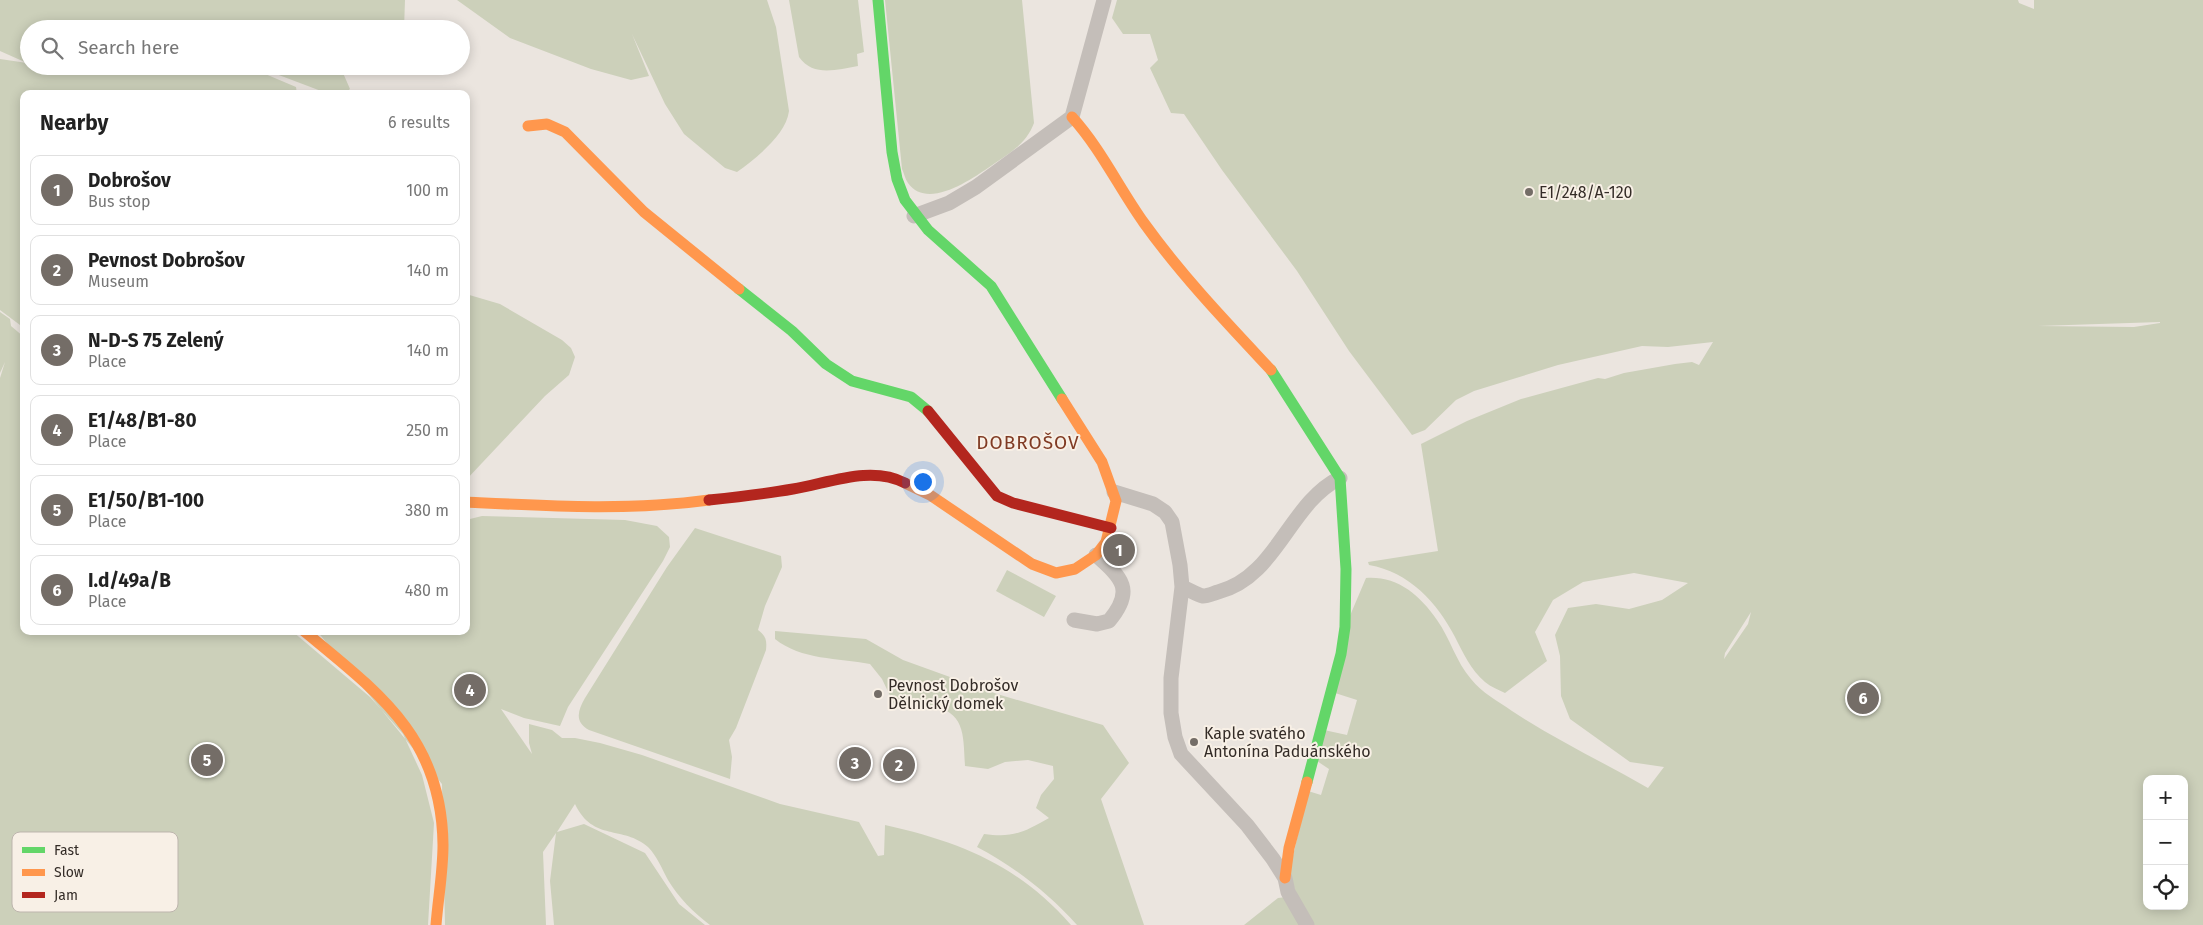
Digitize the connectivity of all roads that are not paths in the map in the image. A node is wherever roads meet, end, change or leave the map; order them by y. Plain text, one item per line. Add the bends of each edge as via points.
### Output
1 (878, 0) edge
2 (1104, 0) edge
3 (1072, 117) junction
4 (528, 126) dead end
5 (914, 216) junction
6 (1340, 478) junction
7 (1114, 492) junction
8 (470, 502) edge
9 (1111, 528) junction
10 (1096, 555) junction
11 (1182, 587) junction
12 (1204, 596) junction
13 (1180, 619) junction
14 (1074, 620) dead end
15 (309, 635) edge
16 (1285, 878) junction
17 (436, 925) edge
18 (1306, 925) edge

1 - 5 street via 894,171 903,198
2 - 3 street
3 - 5 street via 976,187 949,203
3 - 6 street via 1091,138 1144,223 1273,373
4 - 9 street via 547,124 565,132 644,212 792,331 826,364 852,381 911,397 932,414 985,484 998,496 1013,503
5 - 7 street via 930,235 981,275 1004,303 1102,462
6 - 12 street via 1330,482 1301,513 1268,559 1252,573 1223,591
6 - 16 street via 1346,569 1345,627 1341,654 1289,848
7 - 9 street via 1116,501
7 - 11 street via 1153,504 1165,512 1172,522
8 - 10 street via 579,507 676,505 793,489 857,476 892,476 930,495 1016,554 1046,570 1067,572 1084,565
9 - 10 street
10 - 14 street via 1120,577 1124,592 1122,602 1109,621 1096,624
11 - 12 street
11 - 13 street
12 - 13 street
13 - 16 street via 1170,678 1171,713 1181,754 1247,825
15 - 17 street via 394,709 420,750 434,786 442,822 443,870
16 - 18 street via 1288,892

